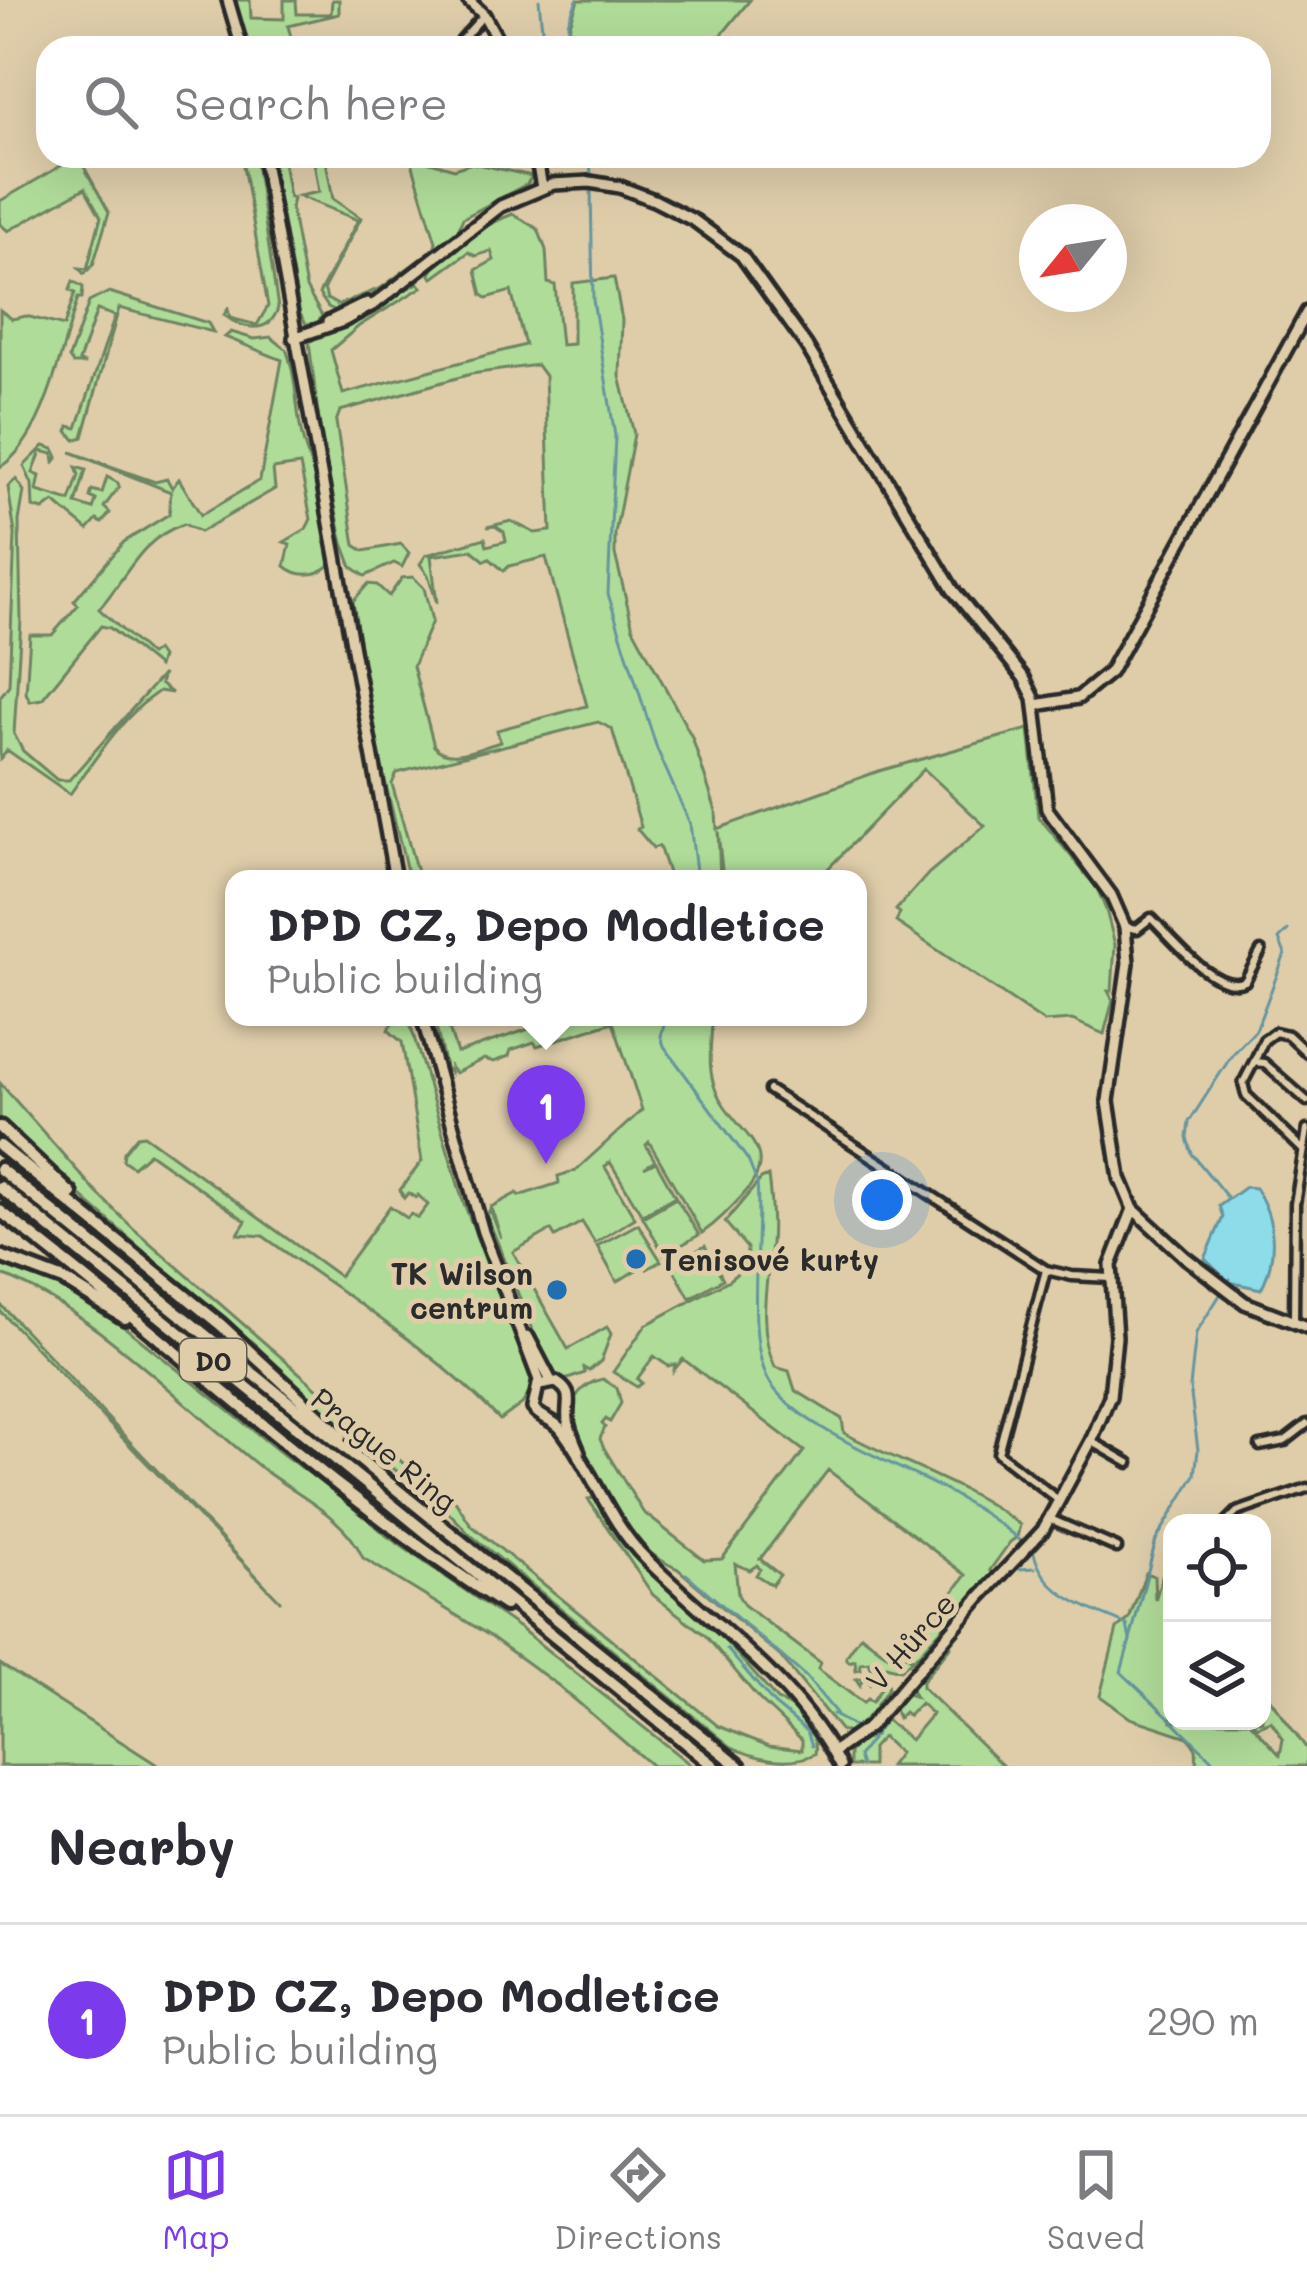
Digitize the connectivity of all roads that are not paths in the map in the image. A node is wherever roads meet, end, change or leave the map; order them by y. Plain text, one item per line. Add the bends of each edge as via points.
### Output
1 (228, 0) edge
2 (469, 0) edge
3 (484, 15) junction
4 (238, 36) edge
5 (465, 36) edge
6 (495, 36) edge
7 (265, 168) edge
8 (538, 168) edge
9 (542, 187) junction
10 (1307, 313) edge
11 (294, 338) junction
12 (1036, 705) junction
13 (393, 870) edge
14 (1125, 927) junction
15 (1261, 950) dead end
16 (424, 1026) edge
17 (1307, 1053) edge
18 (1253, 1062) junction
19 (769, 1090) dead end
20 (1307, 1101) edge
21 (0, 1127) edge
22 (1307, 1130) edge
23 (0, 1146) edge
24 (1302, 1149) junction
25 (0, 1169) edge
26 (0, 1187) edge
27 (1133, 1209) junction
28 (0, 1211) edge
29 (1146, 1223) junction
30 (1118, 1244) junction
31 (0, 1256) edge
32 (143, 1262) junction
33 (1046, 1270) junction
34 (1112, 1278) junction
35 (511, 1306) junction
36 (1294, 1323) junction
37 (1307, 1327) edge
38 (176, 1352) junction
39 (551, 1381) junction
40 (539, 1385) junction
41 (569, 1409) junction
42 (553, 1420) junction
43 (1307, 1424) edge
44 (1090, 1441) junction
45 (1260, 1446) dead end
46 (1129, 1463) dead end
47 (1307, 1488) edge
48 (595, 1489) junction
49 (400, 1492) junction
50 (1058, 1500) junction
51 (1236, 1514) edge
52 (1048, 1518) junction
53 (1117, 1548) dead end
54 (553, 1636) junction
55 (833, 1753) junction
56 (714, 1766) edge
57 (739, 1766) edge
58 (839, 1766) edge

1 - 4 street
2 - 3 street
3 - 5 street
3 - 6 street
7 - 11 street
8 - 9 street
9 - 11 street via 501,206 356,315
9 - 12 street via 593,183 638,194 726,241 758,274 953,590 1024,677
10 - 12 street via 1109,672 1078,698
11 - 13 street
12 - 14 street via 1051,818 1100,878
14 - 15 street via 1138,929 1150,918 1232,986 1245,981
14 - 27 street via 1128,963 1108,1101
16 - 35 street via 456,1149
17 - 18 street via 1275,1032
18 - 20 street
18 - 24 street via 1246,1095
19 - 33 street
21 - 32 highway
22 - 24 street
23 - 32 highway
24 - 36 street
25 - 49 highway, Prague Ring / D0
26 - 54 highway, Prague Ring / D0
27 - 29 street
27 - 30 street, V Hůrce
28 - 38 highway
29 - 30 street
29 - 36 street via 1224,1289
30 - 34 street, V Hůrce
31 - 38 highway via 64,1280
32 - 49 highway, D0
33 - 34 street
33 - 50 street via 998,1453
34 - 44 street, V Hůrce via 1114,1379
35 - 39 street
35 - 40 street
36 - 37 street
38 - 54 highway via 446,1566
39 - 40 street
39 - 41 street via 567,1390
40 - 42 street via 533,1408
41 - 42 street
41 - 48 street
42 - 48 street
43 - 45 street via 1285,1441
44 - 46 street
44 - 50 street, V Hůrce
47 - 51 street
48 - 55 street via 641,1555 773,1673
49 - 57 highway, Prague Ring / D0
50 - 52 street, V Hůrce
52 - 53 street
52 - 55 street, V Hůrce via 868,1727
54 - 56 highway, Prague Ring / D0
55 - 58 street

